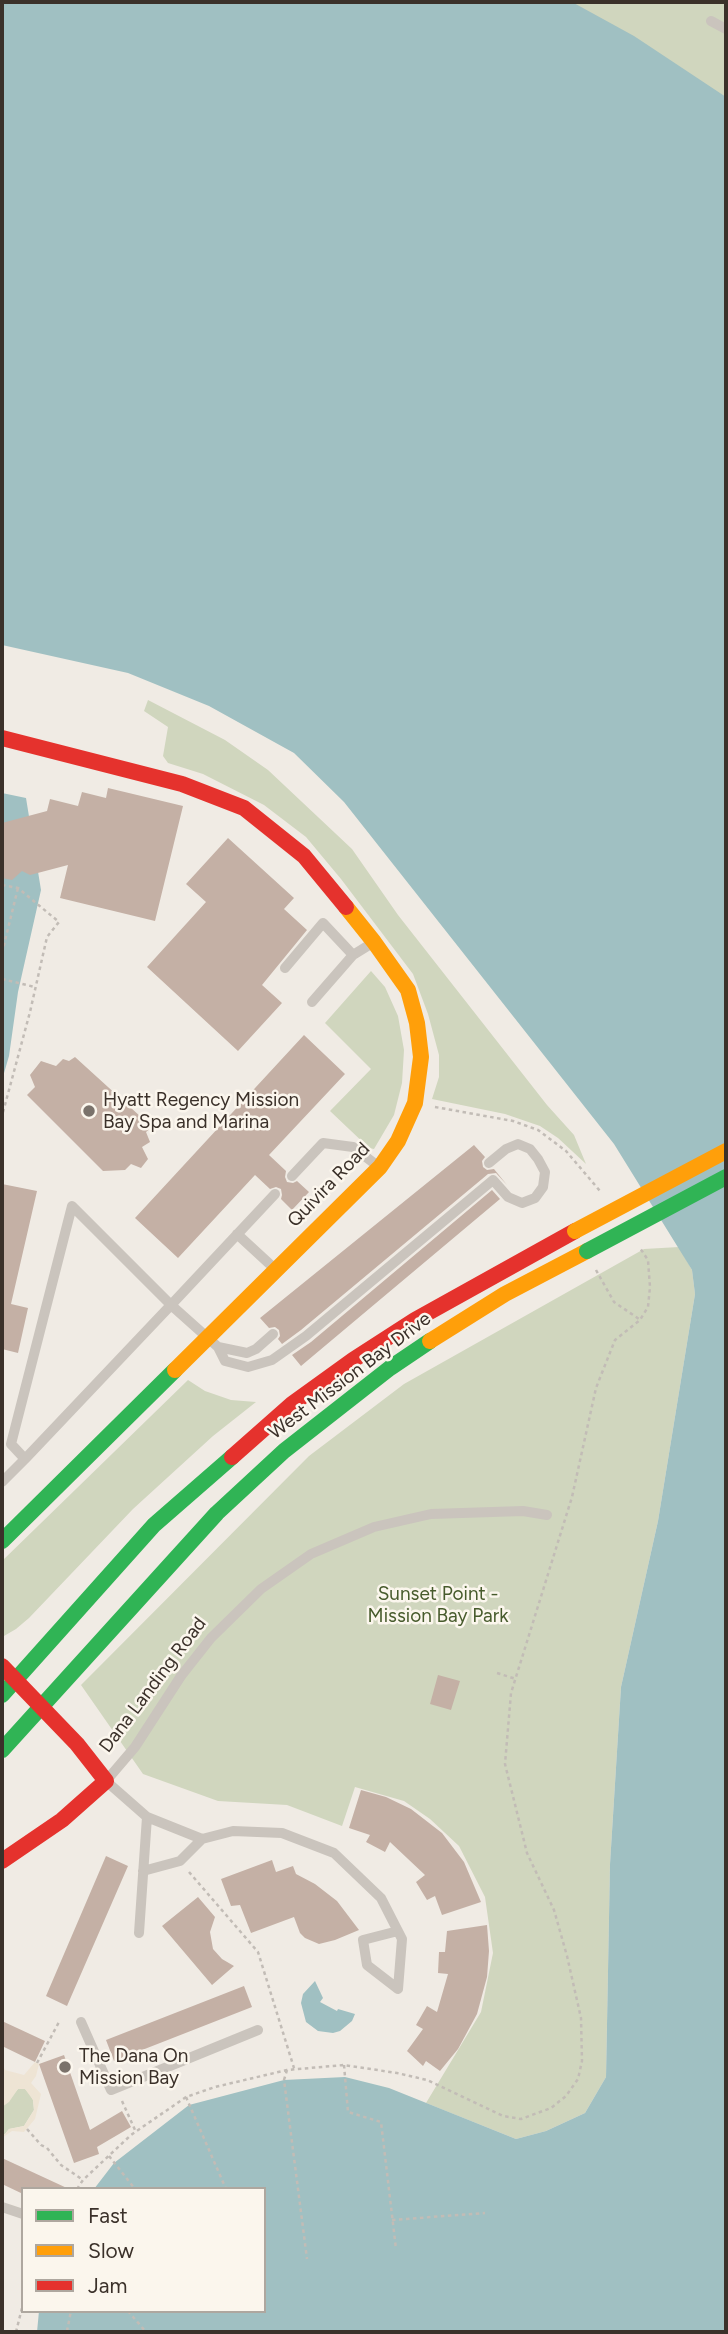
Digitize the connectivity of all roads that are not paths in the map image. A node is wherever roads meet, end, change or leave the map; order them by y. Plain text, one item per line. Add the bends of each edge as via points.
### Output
1 (711, 21) dead end
2 (726, 29) edge
3 (2, 738) edge
4 (374, 942) junction
5 (353, 955) junction
6 (285, 968) dead end
7 (312, 1002) dead end
8 (726, 1151) edge
9 (489, 1163) dead end
10 (380, 1167) junction
11 (292, 1176) dead end
12 (726, 1177) edge
13 (275, 1194) dead end
14 (237, 1234) junction
15 (276, 1270) junction
16 (171, 1305) junction
17 (273, 1334) dead end
18 (213, 1342) junction
19 (25, 1459) junction
20 (2, 1482) edge
21 (547, 1515) dead end
22 (2, 1541) edge
23 (2, 1666) edge
24 (15, 1680) junction
25 (2, 1695) edge
26 (41, 1707) junction
27 (2, 1750) edge
28 (106, 1781) junction
29 (147, 1817) junction
30 (202, 1839) junction
31 (2, 1861) edge
32 (143, 1871) junction
33 (398, 1931) junction
34 (139, 1933) dead end
35 (81, 2022) dead end
36 (258, 2030) dead end
37 (2, 2207) edge
38 (21, 2213) edge

1 - 2 lane
3 - 4 main road, Quivira Road via 182,784 244,808 304,856
4 - 5 lane
4 - 10 main road, Quivira Road via 408,990 421,1057 415,1103
5 - 6 lane via 323,923
5 - 7 lane
8 - 24 main road, West Mission Bay Drive, bridge via 415,1320 292,1404 154,1525
9 - 18 lane via 518,1144 530,1149 545,1172 542,1187 535,1198 522,1203 508,1197 493,1180 272,1360 248,1367 226,1361
10 - 11 lane via 353,1147 323,1143
10 - 15 main road, Quivira Road
12 - 26 main road, West Mission Bay Drive, bridge via 590,1257 505,1294 390,1368 284,1451 217,1513
13 - 14 lane
14 - 15 lane
14 - 16 lane
15 - 18 main road, Quivira Road
16 - 18 lane
16 - 19 lane
16 - 19 lane via 72,1206 11,1444
17 - 18 lane via 247,1353
18 - 22 main road, Quivira Road
19 - 20 lane
21 - 28 lane, Dana Landing Road via 523,1511 431,1514 374,1527 311,1554 261,1589 211,1638
23 - 24 main road
24 - 25 main road, West Mission Bay Drive
24 - 26 main road
26 - 27 main road, West Mission Bay Drive
26 - 28 main road
28 - 29 lane
28 - 31 main road, Dana Landing Road via 62,1820
29 - 30 lane
29 - 32 lane
30 - 32 lane via 180,1861
30 - 33 lane via 233,1831 282,1833 334,1853 381,1898
32 - 34 lane
33 - 33 lane via 402,1939 398,1989 367,1965 363,1940
35 - 36 lane via 111,2091
37 - 38 lane

